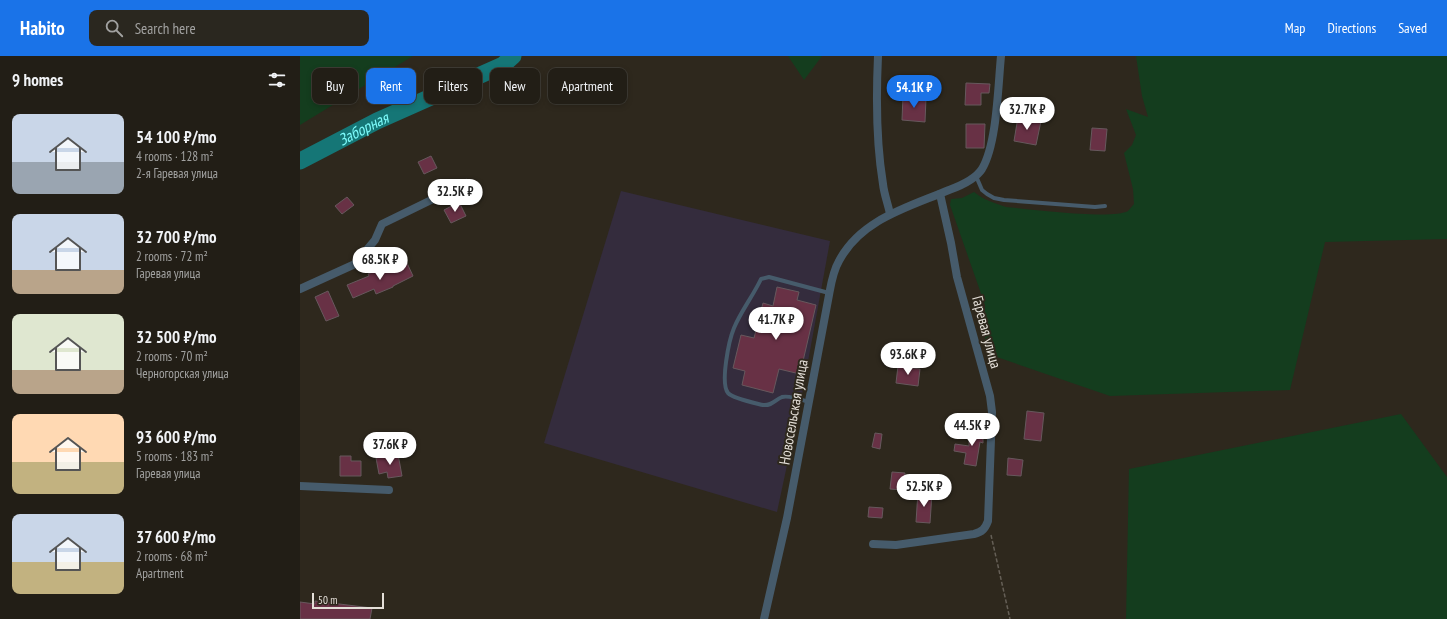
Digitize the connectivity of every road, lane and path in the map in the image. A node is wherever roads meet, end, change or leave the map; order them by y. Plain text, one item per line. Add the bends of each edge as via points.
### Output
1 (878, 56) edge
2 (1001, 56) edge
3 (976, 176) junction
4 (466, 183) dead end
5 (940, 194) junction
6 (1105, 206) dead end
7 (890, 214) junction
8 (300, 289) edge
9 (829, 293) junction
10 (809, 402) junction
11 (300, 486) edge
12 (389, 490) dead end
13 (988, 521) junction
14 (873, 544) dead end
15 (764, 619) edge
16 (1010, 619) edge

1 - 7 street via 878,142 883,186
2 - 3 street via 990,147 982,169
3 - 5 street
3 - 6 lane via 982,190 1004,200
4 - 8 street via 382,224 375,240 355,264
5 - 7 street, Новосельская улица
5 - 13 street, Гаревая улица via 957,277 991,404
7 - 9 street, Новосельская улица via 865,230 845,251 838,262
9 - 10 street, Новосельская улица
9 - 10 lane via 769,278 761,279 734,329 724,376 728,393 740,399 768,405 786,396
10 - 15 street, Новосельская улица via 787,518
11 - 12 street
13 - 14 street via 982,532 974,534 896,545
13 - 16 path

